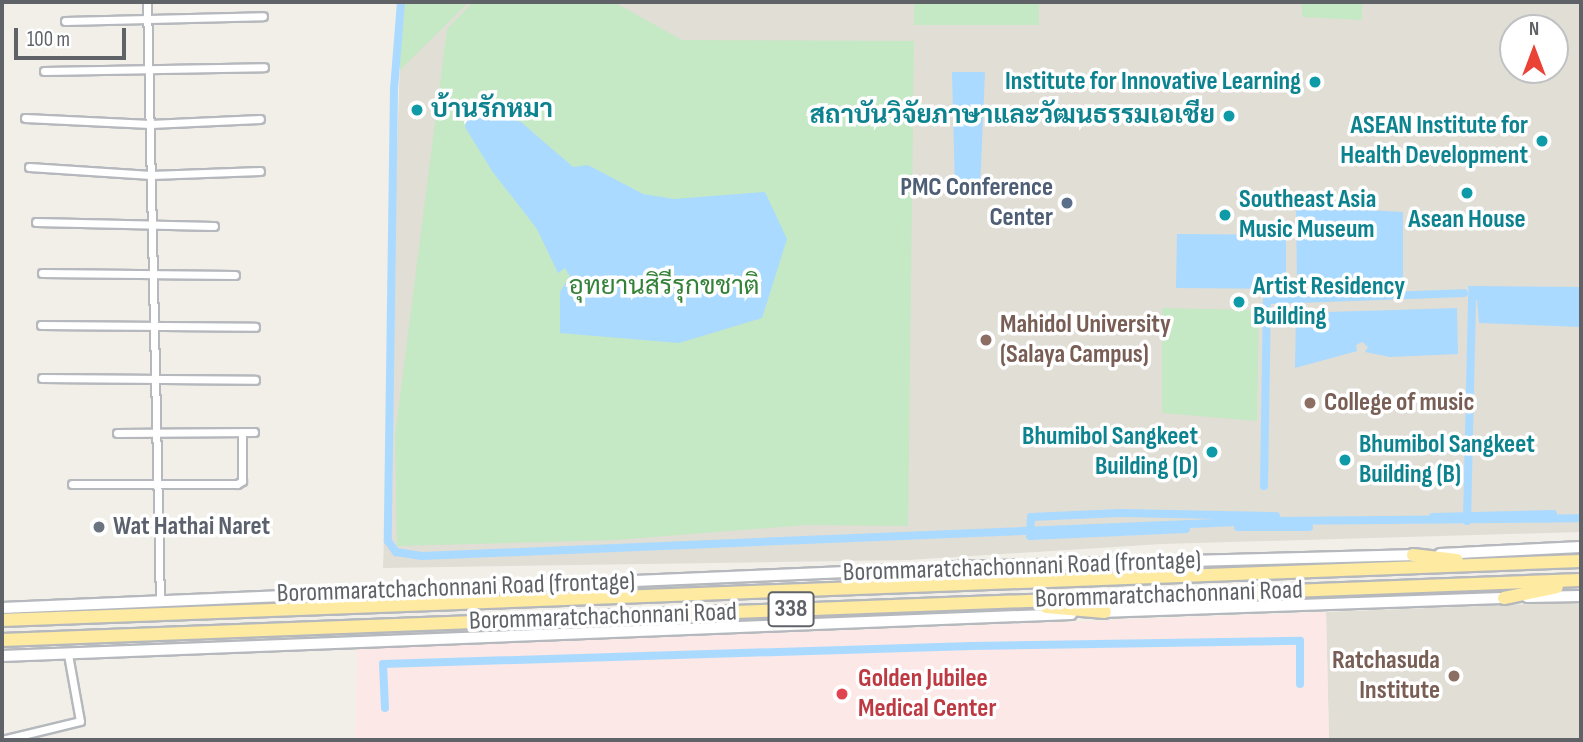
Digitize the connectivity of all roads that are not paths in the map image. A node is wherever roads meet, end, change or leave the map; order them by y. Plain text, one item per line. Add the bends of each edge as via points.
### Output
1 (147, 2) edge
2 (263, 16) dead end
3 (147, 20) junction
4 (65, 21) dead end
5 (264, 67) dead end
6 (44, 71) dead end
7 (148, 72) junction
8 (25, 118) dead end
9 (260, 119) dead end
10 (150, 124) junction
11 (29, 167) dead end
12 (260, 171) dead end
13 (151, 175) junction
14 (36, 222) dead end
15 (151, 226) junction
16 (214, 226) dead end
17 (42, 273) dead end
18 (152, 275) junction
19 (235, 275) dead end
20 (41, 325) dead end
21 (255, 327) dead end
22 (153, 329) junction
23 (42, 379) dead end
24 (255, 380) dead end
25 (154, 381) junction
26 (242, 432) junction
27 (254, 432) dead end
28 (117, 433) dead end
29 (155, 433) junction
30 (72, 484) dead end
31 (156, 486) junction
32 (1581, 547) edge
33 (1413, 555) junction
34 (1581, 561) edge
35 (1500, 565) junction
36 (966, 567) junction
37 (1581, 581) edge
38 (758, 591) junction
39 (1581, 596) edge
40 (1504, 598) junction
41 (160, 601) junction
42 (949, 604) junction
43 (2, 608) edge
44 (1105, 612) junction
45 (2, 620) edge
46 (2, 639) edge
47 (68, 654) junction
48 (2, 656) edge
49 (35, 737) edge
50 (6, 739) edge

1 - 3 street
2 - 3 street
3 - 4 street
3 - 7 street
5 - 7 street
6 - 7 street
7 - 10 street
8 - 10 street
9 - 10 street
10 - 13 street
11 - 13 street
12 - 13 street
13 - 15 street
14 - 15 street
15 - 16 street
15 - 18 street
17 - 18 street
18 - 19 street
18 - 22 street
20 - 22 street
21 - 22 street
22 - 25 street
23 - 25 street
24 - 25 street
25 - 29 street
26 - 27 street
26 - 29 street
26 - 31 street via 240,483
28 - 29 street
29 - 31 street
30 - 31 street
31 - 41 street
32 - 33 main road, Borommaratchachonnani Road (frontage) / 338
33 - 35 highway
33 - 36 main road, Borommaratchachonnani Road (frontage) / 338
34 - 35 highway, Borommaratchachonnani Road / 338
35 - 38 highway, Borommaratchachonnani Road / 338
36 - 38 highway
36 - 41 main road, Borommaratchachonnani Road (frontage) / 338
37 - 40 highway
37 - 42 highway, Borommaratchachonnani Road / 338
38 - 45 highway, Borommaratchachonnani Road / 338
39 - 40 main road, Borommaratchachonnani Road (frontage) / 338
40 - 44 main road, Borommaratchachonnani Road (frontage) / 338
41 - 43 main road, Borommaratchachonnani Road (frontage) / 338
42 - 44 highway
42 - 46 highway, Borommaratchachonnani Road / 338
44 - 47 main road, Borommaratchachonnani Road (frontage) / 338
47 - 48 main road, Borommaratchachonnani Road (frontage) / 338
47 - 49 street via 80,721
49 - 50 street

